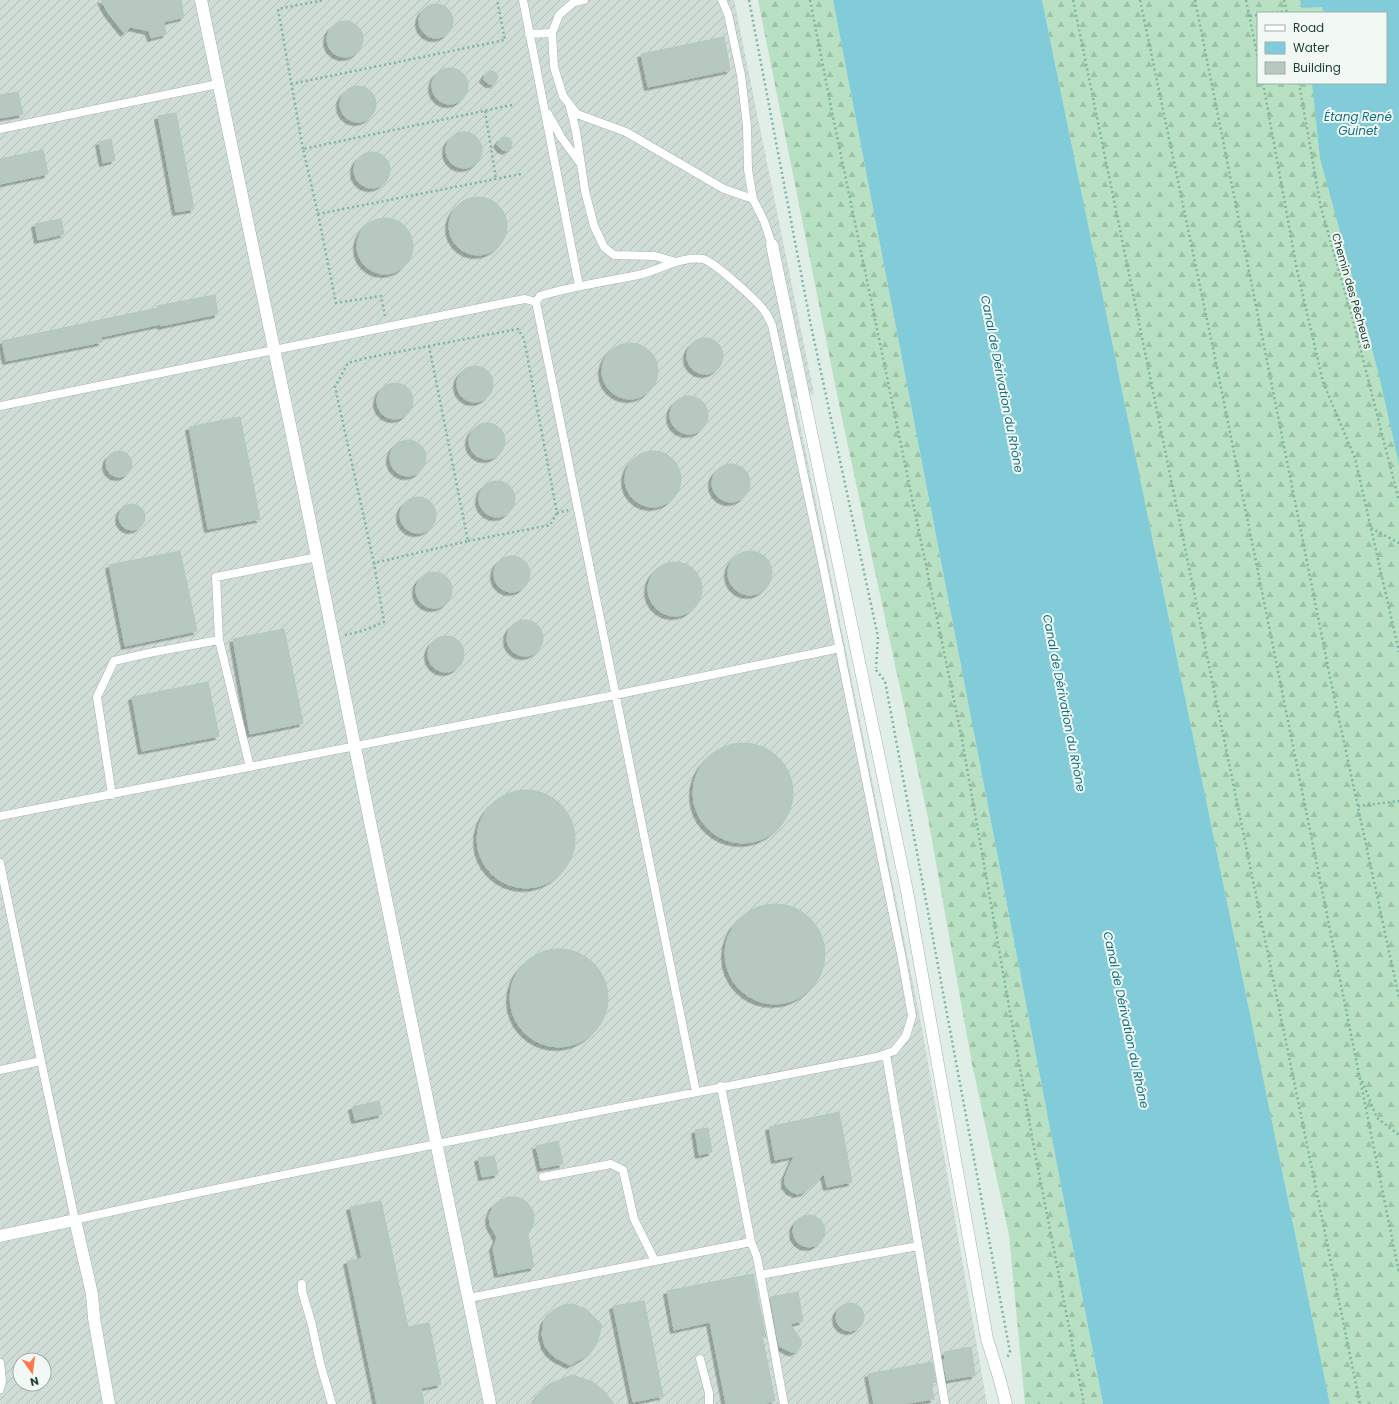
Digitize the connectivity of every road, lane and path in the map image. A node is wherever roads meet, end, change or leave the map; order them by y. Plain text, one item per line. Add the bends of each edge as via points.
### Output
1 (201, 0) edge
2 (324, 0) edge
3 (497, 0) edge
4 (523, 0) edge
5 (584, 0) edge
6 (722, 0) edge
7 (749, 0) edge
8 (810, 0) edge
9 (1073, 0) edge
10 (1140, 0) edge
11 (1195, 0) edge
12 (1246, 0) edge
13 (1284, 0) edge
14 (1287, 12) edge
15 (1257, 14) edge
16 (1250, 16) junction
17 (552, 33) junction
18 (529, 34) junction
19 (1257, 54) edge
20 (218, 84) junction
21 (291, 84) junction
22 (1263, 84) edge
23 (1299, 84) edge
24 (512, 105) dead end
25 (570, 105) junction
26 (544, 107) junction
27 (485, 111) junction
28 (0, 129) edge
29 (303, 148) junction
30 (582, 166) junction
31 (521, 174) dead end
32 (496, 179) junction
33 (753, 199) junction
34 (318, 214) junction
35 (772, 245) joint
36 (677, 263) junction
37 (580, 286) junction
38 (536, 302) junction
39 (388, 327) junction
40 (429, 346) junction
41 (273, 350) junction
42 (0, 406) edge
43 (1399, 501) edge
44 (578, 508) junction
45 (557, 513) junction
46 (1370, 528) junction
47 (468, 541) junction
48 (1399, 543) edge
49 (317, 557) junction
50 (374, 563) junction
51 (333, 638) junction
52 (219, 640) junction
53 (840, 648) junction
54 (1399, 652) edge
55 (876, 670) junction
56 (875, 678) dead end
57 (615, 695) junction
58 (355, 747) junction
59 (250, 767) junction
60 (112, 794) junction
61 (1399, 801) edge
62 (1358, 806) junction
63 (0, 816) edge
64 (0, 863) edge
65 (1399, 998) edge
66 (886, 1054) junction
67 (41, 1061) junction
68 (0, 1070) edge
69 (1359, 1075) junction
70 (721, 1086) junction
71 (696, 1092) junction
72 (1399, 1135) edge
73 (436, 1144) junction
74 (543, 1177) dead end
75 (75, 1220) junction
76 (0, 1236) edge
77 (750, 1242) junction
78 (918, 1246) junction
79 (655, 1261) junction
80 (1399, 1273) edge
81 (760, 1275) junction
82 (302, 1284) dead end
83 (469, 1298) junction
84 (700, 1358) dead end
85 (0, 1363) edge
86 (999, 1377) junction
87 (0, 1389) edge
88 (109, 1404) edge
89 (332, 1404) edge
90 (490, 1404) edge
91 (710, 1404) edge
92 (784, 1404) edge
93 (946, 1404) edge
94 (1006, 1404) edge
95 (1084, 1404) edge
96 (1360, 1404) edge

1 - 20 street
2 - 21 path via 278,9
3 - 21 path via 505,40
4 - 18 lane
5 - 17 lane via 574,2 559,15
6 - 33 lane via 728,14 741,75 747,126 748,170
7 - 55 path via 811,326 878,637
8 - 95 path via 960,726 1034,1148
9 - 96 path
10 - 69 path via 1218,369
11 - 62 path
12 - 16 path
13 - 14 path
15 - 16 path
16 - 19 path
17 - 18 lane
17 - 25 lane via 554,67 563,96
18 - 26 lane
20 - 28 lane
20 - 41 street
21 - 29 path
22 - 46 path via 1298,270 1323,382 1355,458
23 - 43 path, Chemin des Pêcheurs via 1321,208 1353,320
24 - 27 path
25 - 30 lane
25 - 33 lane via 578,114 626,132 724,189
26 - 30 lane
26 - 37 lane
27 - 29 path
27 - 32 path
29 - 34 path
30 - 36 lane via 594,226 604,247 614,255 654,256
31 - 32 path
32 - 34 path
33 - 35 lane
34 - 39 path via 336,304 381,296
35 - 86 street via 907,891 987,1339
36 - 37 lane
36 - 53 lane via 703,259 713,263 765,311 772,325
37 - 38 lane via 540,296
38 - 39 lane via 525,299
38 - 44 lane
39 - 41 lane
40 - 45 path via 518,329 524,339
40 - 47 path
40 - 50 path via 348,363 335,386
41 - 42 lane
41 - 49 street
44 - 45 path
44 - 57 lane
45 - 47 path via 550,524
46 - 48 path
46 - 54 path
47 - 50 path
49 - 51 street
49 - 52 lane via 216,577
50 - 51 path via 384,622 362,631
51 - 58 street
52 - 59 lane
52 - 60 lane via 114,661 97,697
53 - 57 lane
53 - 66 lane via 912,1016 906,1036 894,1051
55 - 56 path
55 - 86 path via 885,681 1010,1352
57 - 58 lane
57 - 71 lane
58 - 59 lane
58 - 73 street
59 - 60 lane
60 - 63 lane
61 - 62 path
62 - 65 path
64 - 67 lane
66 - 70 lane
66 - 78 lane
67 - 68 lane
67 - 75 lane
69 - 72 path via 1377,1118
69 - 80 path
70 - 71 lane
70 - 77 lane
71 - 73 lane
73 - 75 lane
73 - 83 street
74 - 79 lane via 610,1164 623,1170 634,1219
75 - 76 street
75 - 88 street via 92,1294
77 - 79 lane
77 - 81 lane via 757,1257
78 - 81 lane
78 - 93 lane
79 - 83 lane
81 - 92 lane
82 - 89 lane
83 - 90 street
84 - 91 lane
85 - 87 lane
86 - 94 street

